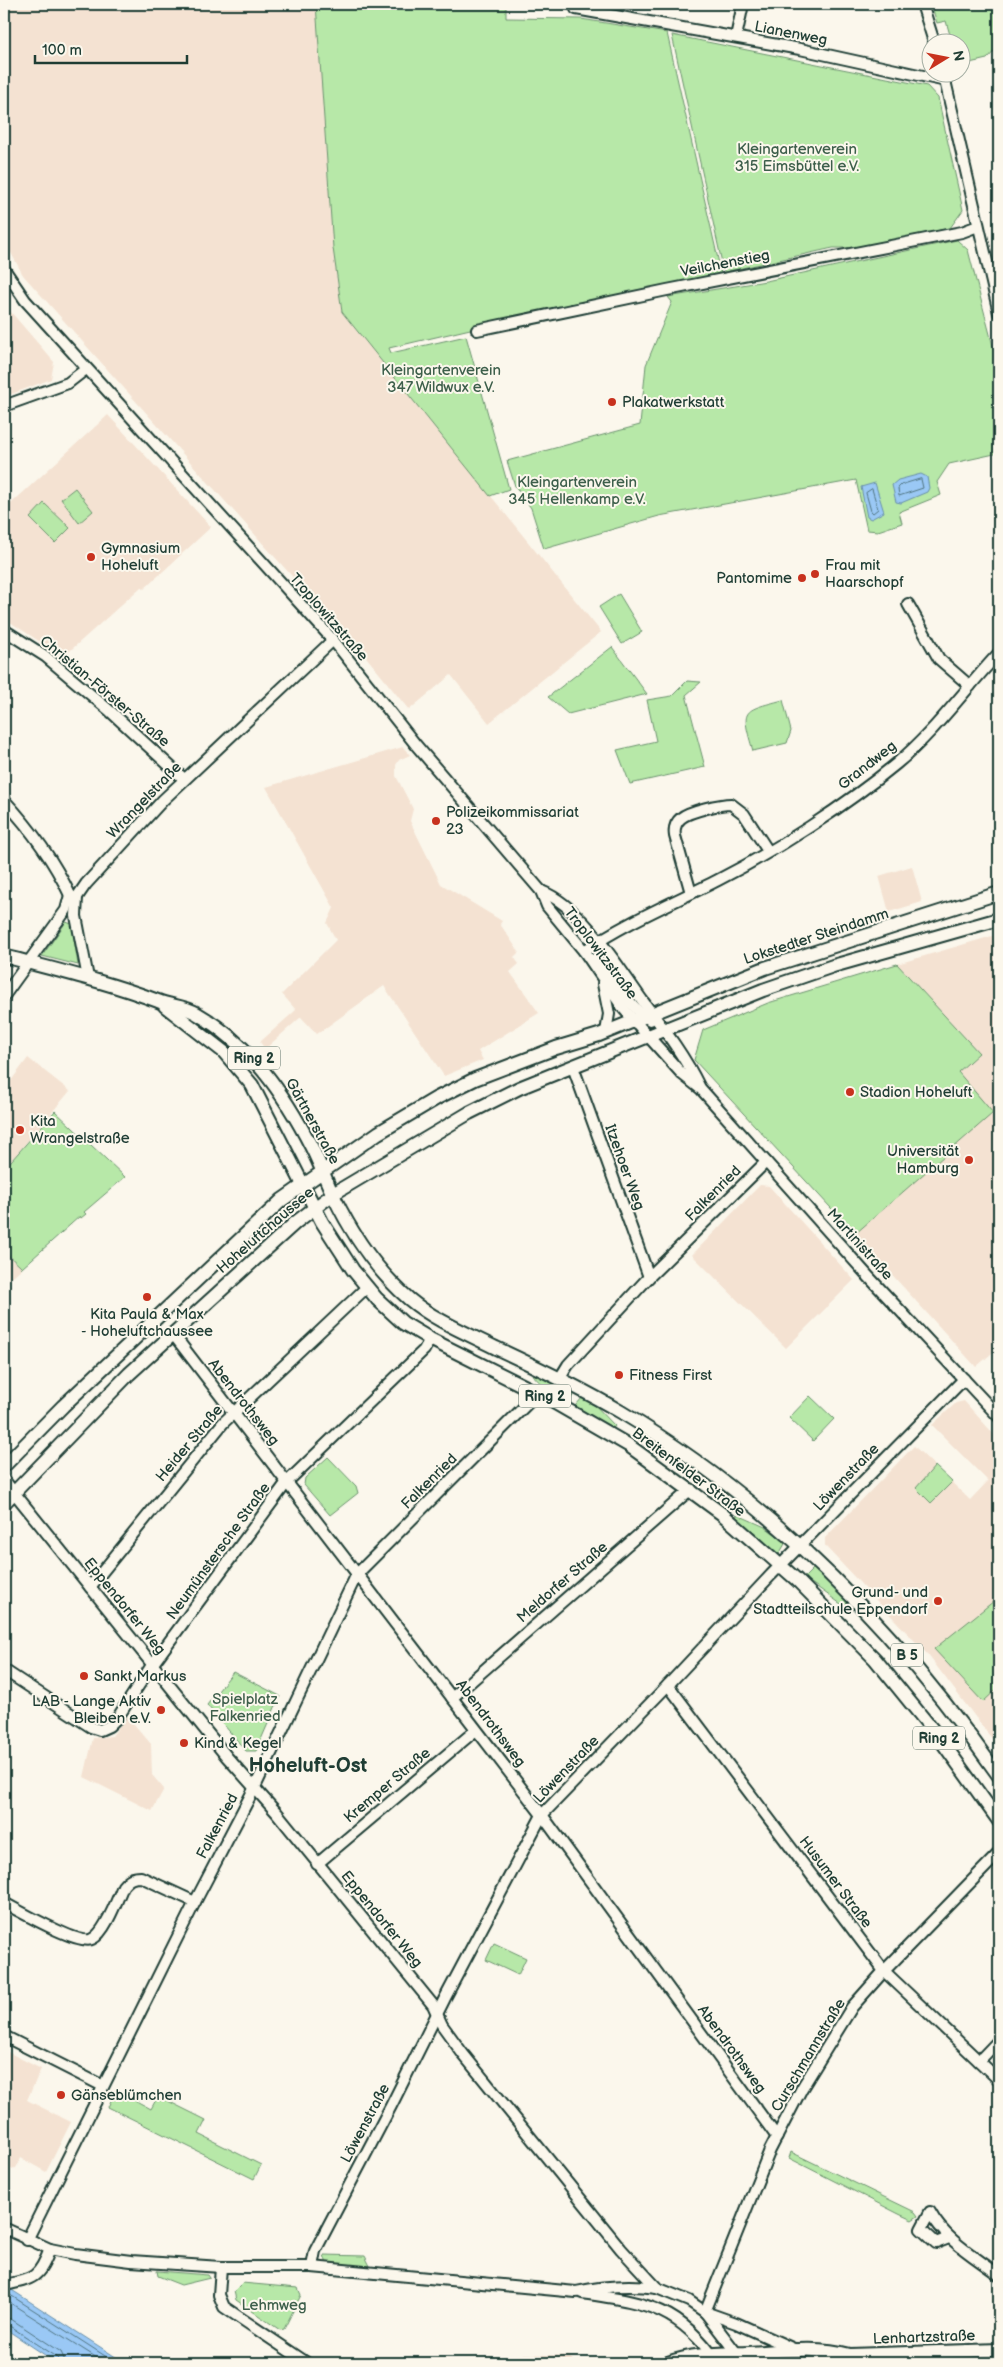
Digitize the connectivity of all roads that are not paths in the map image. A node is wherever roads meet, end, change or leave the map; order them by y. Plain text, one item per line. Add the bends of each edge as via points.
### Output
1 (575, 4) edge
2 (743, 4) edge
3 (922, 4) edge
4 (931, 32) edge
5 (736, 37) junction
6 (920, 72) edge
7 (945, 82) edge
8 (978, 226) junction
9 (4, 269) edge
10 (999, 313) edge
11 (477, 330) dead end
12 (86, 369) junction
13 (4, 406) edge
14 (908, 604) dead end
15 (4, 630) edge
16 (333, 640) junction
17 (999, 652) edge
18 (970, 686) junction
19 (184, 779) junction
20 (4, 800) edge
21 (768, 851) junction
22 (541, 891) junction
23 (691, 893) junction
24 (999, 893) edge
25 (74, 896) junction
26 (999, 919) edge
27 (599, 941) junction
28 (584, 951) junction
29 (4, 956) edge
30 (27, 962) junction
31 (600, 973) junction
32 (88, 978) junction
33 (4, 996) edge
34 (162, 1003) junction
35 (650, 1025) junction
36 (606, 1032) junction
37 (573, 1068) junction
38 (701, 1089) junction
39 (766, 1162) junction
40 (323, 1172) junction
41 (304, 1185) junction
42 (333, 1194) junction
43 (315, 1208) junction
44 (649, 1277) junction
45 (366, 1288) junction
46 (172, 1334) junction
47 (430, 1339) junction
48 (560, 1378) junction
49 (964, 1379) junction
50 (538, 1393) junction
51 (233, 1414) junction
52 (999, 1417) edge
53 (4, 1466) edge
54 (4, 1480) edge
55 (287, 1482) junction
56 (690, 1489) junction
57 (14, 1492) junction
58 (4, 1503) edge
59 (800, 1546) junction
60 (780, 1566) junction
61 (358, 1574) junction
62 (90, 1587) junction
63 (152, 1665) junction
64 (4, 1670) edge
65 (668, 1685) junction
66 (452, 1698) junction
67 (476, 1730) junction
68 (999, 1776) edge
69 (255, 1787) junction
70 (542, 1814) junction
71 (999, 1821) edge
72 (999, 1853) edge
73 (317, 1864) junction
74 (194, 1902) junction
75 (4, 1904) edge
76 (884, 1970) junction
77 (438, 2014) junction
78 (4, 2036) edge
79 (999, 2040) edge
80 (979, 2061) junction
81 (999, 2080) edge
82 (103, 2086) junction
83 (777, 2137) junction
84 (4, 2228) edge
85 (949, 2238) dead end
86 (27, 2240) junction
87 (50, 2249) junction
88 (221, 2267) junction
89 (312, 2267) junction
90 (999, 2275) edge
91 (4, 2285) edge
92 (657, 2288) junction
93 (576, 2292) junction
94 (704, 2312) junction
95 (797, 2350) junction
96 (999, 2350) edge
97 (850, 2355) junction
98 (740, 2358) edge
99 (715, 2359) edge
100 (307, 2363) edge
101 (668, 2363) edge
102 (806, 2363) edge

1 - 5 street, Lianenweg via 576,9
2 - 5 street
3 - 4 street
5 - 6 street, Lianenweg
7 - 8 street
8 - 10 street
8 - 11 street, Veilchenstieg via 962,232
9 - 12 street, Troplowitzstraße via 25,300
12 - 13 street via 68,382
12 - 16 street, Troplowitzstraße
14 - 18 street via 939,659
15 - 19 street, Christian-Förster-Straße via 45,656
16 - 19 street, Wrangelstraße
16 - 22 street, Troplowitzstraße via 426,758
17 - 18 street, Grandweg
18 - 21 street, Grandweg via 897,763 817,821
19 - 25 street, Wrangelstraße
20 - 25 street
21 - 23 street, Grandweg
21 - 23 street via 744,814 732,804 681,818 674,830
22 - 27 street, Troplowitzstraße via 556,897
22 - 28 street, Troplowitzstraße via 546,906
23 - 27 street, Grandweg
24 - 35 main road, Lokstedter Steindamm via 766,968
25 - 30 street, Wrangelstraße
25 - 32 street
26 - 35 main road via 833,966
27 - 28 street, Grandweg
27 - 35 street, Troplowitzstraße
28 - 31 street, Troplowitzstraße
28 - 35 street via 608,970
29 - 30 main road, Gärtnerstraße / Ring 2
30 - 32 main road, Gärtnerstraße / Ring 2
30 - 33 street, Wrangelstraße
31 - 35 street, Troplowitzstraße
31 - 36 street via 608,1008
32 - 34 main road, Gärtnerstraße / Ring 2
34 - 40 main road, Gärtnerstraße / Ring 2 via 193,1011 252,1056 284,1098
34 - 41 main road, Gärtnerstraße / Ring 2 via 224,1052 242,1071 261,1100
35 - 36 main road, Hoheluftchaussee
35 - 37 main road, Hoheluftchaussee
35 - 38 street, Martinistraße via 691,1068
35 - 38 street, Martinistraße via 682,1074
36 - 40 main road, Hoheluftchaussee via 470,1081 378,1133
37 - 42 main road, Hoheluftchaussee via 519,1088 469,1113
37 - 44 street, Itzehoer Weg
38 - 39 street, Martinistraße
39 - 44 street, Falkenried
39 - 49 street, Martinistraße
40 - 41 main road, Hoheluftchaussee
40 - 42 main road, Gärtnerstraße / Ring 2
41 - 43 main road, Gärtnerstraße / Ring 2
41 - 53 main road, Hoheluftchaussee via 282,1200 208,1268
42 - 43 main road, Hoheluftchaussee
42 - 48 main road, Breitenfelder Straße / Ring 2 via 376,1264 409,1299 460,1330
43 - 45 main road, Breitenfelder Straße / Ring 2
43 - 46 main road, Hoheluftchaussee
44 - 48 street, Falkenried via 568,1365
45 - 47 main road, Breitenfelder Straße / Ring 2 via 389,1312
45 - 51 street, Heider Straße
46 - 51 street, Abendrothsweg
46 - 57 main road, Hoheluftchaussee
47 - 50 main road, Breitenfelder Straße / Ring 2
47 - 55 street, Neumünstersche Straße via 424,1350
48 - 59 main road, Breitenfelder Straße / Ring 2 via 644,1426 709,1470
49 - 52 street, Martinistraße
49 - 59 street, Löwenstraße
50 - 56 main road, Breitenfelder Straße / Ring 2 via 628,1445
50 - 61 street, Falkenried
51 - 55 street, Abendrothsweg
51 - 62 street, Heider Straße
54 - 57 street, Eppendorfer Weg
55 - 61 street, Abendrothsweg
55 - 63 street, Neumünstersche Straße
56 - 60 main road, Breitenfelder Straße / Ring 2
56 - 66 street, Meldorfer Straße
57 - 58 main road, Hoheluftchaussee
57 - 62 street, Eppendorfer Weg
59 - 60 street, Löwenstraße
59 - 68 main road, Breitenfelder Straße / B 5 via 910,1659
60 - 65 street, Löwenstraße
60 - 71 main road, Breitenfelder Straße / Ring 2 via 829,1610 875,1659 940,1739
61 - 66 street, Abendrothsweg
61 - 69 street, Falkenried
62 - 63 street, Eppendorfer Weg
63 - 64 street, Neumünstersche Straße via 118,1717 100,1730
63 - 69 street, Eppendorfer Weg
65 - 70 street, Löwenstraße
65 - 76 street, Husumer Straße
66 - 67 street, Abendrothsweg
67 - 70 street, Abendrothsweg
67 - 73 street, Kremper Straße
69 - 73 street, Eppendorfer Weg
69 - 74 street, Falkenried
70 - 77 street, Löwenstraße
70 - 83 street, Abendrothsweg
72 - 76 street, Curschmannstraße
73 - 77 street, Eppendorfer Weg
74 - 75 street via 141,1876 135,1877 124,1886 101,1932 87,1941 65,1934
74 - 82 street, Falkenried
76 - 80 street, Husumer Straße
76 - 83 street, Curschmannstraße via 852,2007 802,2088
77 - 89 street, Löwenstraße via 315,2251
77 - 92 street, Eppendorfer Weg via 463,2054 621,2249
78 - 82 street
79 - 80 street
80 - 81 street, Husumer Straße
82 - 86 street, Falkenried
83 - 94 street, Curschmannstraße
84 - 86 street
85 - 90 street
86 - 87 street
87 - 88 street via 131,2261
87 - 91 street via 36,2276
88 - 89 street
88 - 100 street via 219,2295 224,2307
89 - 93 street
92 - 93 street via 603,2286
92 - 94 street, Eppendorfer Weg via 689,2301
93 - 99 street via 642,2303 658,2309 688,2328
94 - 95 street
94 - 98 street, Eppendorfer Weg
95 - 97 main road, Lenhartzstraße via 829,2350
95 - 98 main road, Lenhartzstraße
96 - 97 main road, Lenhartzstraße
97 - 102 main road, Lenhartzstraße via 830,2362
98 - 99 main road, Lenhartzstraße
99 - 101 main road, Lenhartzstraße via 691,2356

